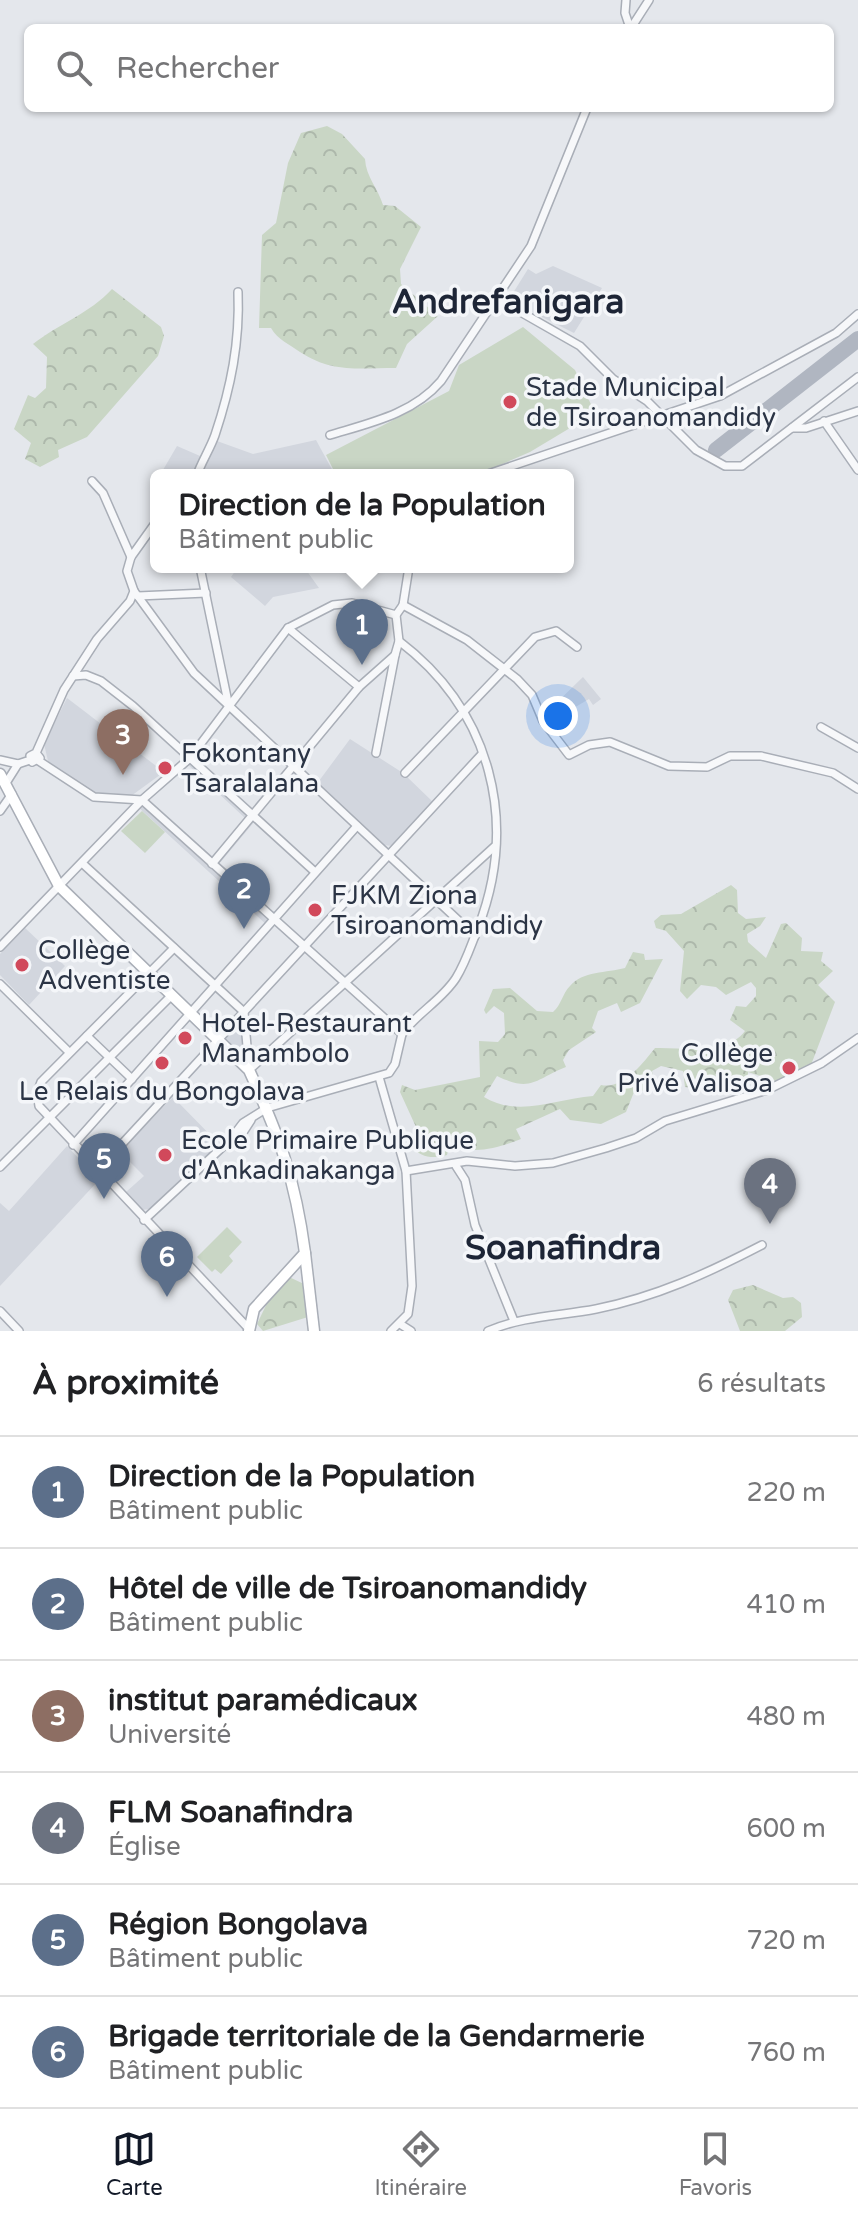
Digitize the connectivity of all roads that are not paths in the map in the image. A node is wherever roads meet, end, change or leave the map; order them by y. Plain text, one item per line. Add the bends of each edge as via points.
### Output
1 (626, 0) edge
2 (649, 0) edge
3 (629, 24) edge
4 (634, 24) edge
5 (585, 112) edge
6 (238, 292) dead end
7 (496, 298) junction
8 (858, 314) edge
9 (858, 377) edge
10 (858, 411) edge
11 (660, 415) junction
12 (824, 421) junction
13 (792, 428) junction
14 (330, 435) dead end
15 (200, 469) edge
16 (502, 469) edge
17 (858, 470) edge
18 (92, 481) dead end
19 (150, 530) edge
20 (131, 557) junction
21 (201, 573) edge
22 (408, 573) edge
23 (206, 593) junction
24 (136, 594) junction
25 (403, 605) junction
26 (396, 615) junction
27 (288, 628) junction
28 (399, 641) junction
29 (577, 647) dead end
30 (395, 655) junction
31 (503, 668) junction
32 (73, 676) junction
33 (359, 687) junction
34 (463, 708) junction
35 (230, 709) junction
36 (821, 727) dead end
37 (858, 748) edge
38 (376, 753) dead end
39 (482, 754) junction
40 (35, 758) junction
41 (190, 758) junction
42 (0, 760) edge
43 (18, 764) junction
44 (293, 767) junction
45 (405, 773) dead end
46 (6, 784) edge
47 (858, 789) edge
48 (142, 800) junction
49 (0, 811) edge
50 (253, 816) junction
51 (357, 826) junction
52 (494, 847) junction
53 (387, 854) junction
54 (82, 863) junction
55 (212, 864) junction
56 (315, 872) junction
57 (59, 886) junction
58 (436, 899) junction
59 (274, 920) junction
60 (475, 936) junction
61 (0, 947) edge
62 (305, 947) junction
63 (174, 948) junction
64 (150, 974) junction
65 (345, 983) junction
66 (0, 984) edge
67 (215, 986) junction
68 (172, 995) junction
69 (244, 1012) junction
70 (190, 1013) junction
71 (402, 1034) junction
72 (87, 1036) junction
73 (858, 1038) edge
74 (218, 1040) junction
75 (69, 1052) junction
76 (110, 1058) junction
77 (249, 1070) junction
78 (379, 1077) junction
79 (132, 1079) junction
80 (267, 1108) junction
81 (49, 1120) junction
82 (73, 1145) junction
83 (456, 1166) dead end
84 (0, 1167) edge
85 (97, 1171) junction
86 (406, 1171) junction
87 (144, 1220) junction
88 (762, 1245) dead end
89 (305, 1253) junction
90 (288, 1271) junction
91 (308, 1280) junction
92 (0, 1311) edge
93 (514, 1321) junction
94 (400, 1324) junction
95 (250, 1330) edge
96 (19, 1331) edge
97 (314, 1331) edge
98 (391, 1331) edge
99 (411, 1331) edge
100 (488, 1331) edge

1 - 3 street
2 - 4 street
5 - 7 street via 531,246
6 - 15 street via 240,332 232,376
7 - 11 street via 566,336
7 - 14 street via 429,395 380,420
8 - 11 street via 836,333 720,396
9 - 13 street
10 - 12 street
11 - 13 street via 696,450 725,466 742,466
11 - 16 street
12 - 13 street
12 - 17 street
18 - 20 street via 103,493
19 - 20 street
20 - 24 street via 127,571
21 - 23 street
22 - 25 street
23 - 24 street
23 - 35 street
24 - 32 street
24 - 35 street via 194,673
25 - 26 street
25 - 31 street via 467,640
26 - 27 street via 352,603 333,605
26 - 28 street
27 - 33 street
27 - 35 street
28 - 30 street
28 - 34 street via 444,679
29 - 31 street via 556,631 547,631
30 - 33 street
30 - 38 street
31 - 34 street
31 - 47 street via 532,695 543,721 571,756 589,745 610,742 669,766 707,767 730,756 761,756 833,773
32 - 40 street
32 - 41 street via 101,681
33 - 44 street
34 - 39 street
34 - 45 street
35 - 41 street
35 - 44 street
36 - 37 street
39 - 52 street via 498,820
39 - 53 street
40 - 43 street
40 - 48 street via 94,797
41 - 48 street
41 - 50 street
42 - 43 street
43 - 46 street
44 - 50 street
44 - 51 street
46 - 49 street
46 - 57 main road
48 - 54 street
48 - 55 street
50 - 55 street
50 - 56 street
51 - 53 street
51 - 56 street
52 - 58 street
52 - 60 street via 494,878
53 - 58 street
53 - 62 street
54 - 57 street
54 - 63 street
55 - 59 street
56 - 59 street
57 - 61 street
57 - 64 main road
58 - 60 street
58 - 65 street
59 - 62 street
59 - 67 street
60 - 71 street via 445,993
62 - 65 street
62 - 69 street
63 - 64 street
63 - 67 street
64 - 68 main road
64 - 72 street
65 - 71 street
65 - 77 street
66 - 75 street
67 - 69 street
67 - 70 street
68 - 70 main road
68 - 76 street
69 - 74 street
69 - 77 street
70 - 74 main road
70 - 79 street
71 - 78 street via 395,1064
72 - 75 street
72 - 76 street
73 - 86 street via 767,1090 665,1121 606,1148 553,1163 467,1161
74 - 77 main road
74 - 85 street
75 - 81 street via 37,1093
76 - 79 street
76 - 81 street
77 - 80 main road
78 - 80 street
78 - 86 street
79 - 82 street
80 - 87 street via 243,1123
80 - 89 main road via 291,1172
81 - 82 street
81 - 84 street
82 - 85 street
83 - 93 street
85 - 87 street
86 - 94 street via 412,1304
87 - 95 street
88 - 93 street via 678,1287 592,1310
89 - 90 main road
89 - 91 main road
90 - 91 main road
90 - 95 main road via 254,1309
91 - 97 main road
92 - 96 street
93 - 100 street
94 - 98 street
94 - 99 street

